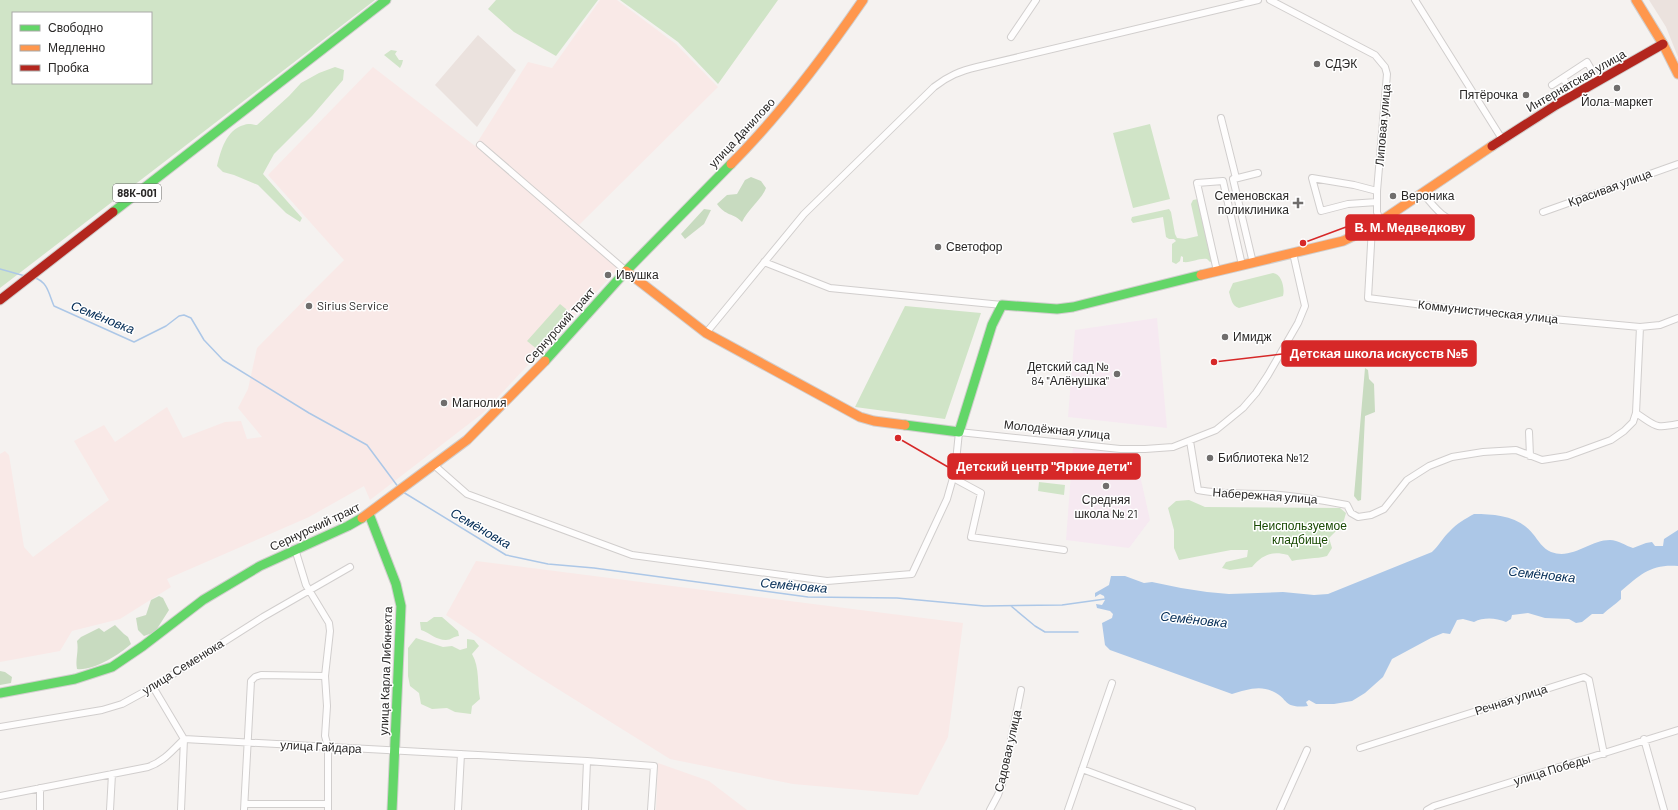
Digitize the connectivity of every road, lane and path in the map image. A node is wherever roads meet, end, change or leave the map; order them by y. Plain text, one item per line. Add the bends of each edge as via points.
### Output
1 (386, 0) edge
2 (863, 0) edge
3 (1036, 0) edge
4 (1258, 0) edge
5 (1270, 0) edge
6 (1415, 0) edge
7 (1636, 0) edge
8 (1011, 37) dead end
9 (1663, 44) junction
10 (1678, 74) edge
11 (1563, 78) junction
12 (1598, 81) junction
13 (1552, 84) dead end
14 (1573, 95) junction
15 (1221, 118) dead end
16 (1502, 139) junction
17 (480, 144) dead end
18 (1678, 164) edge
19 (1258, 173) dead end
20 (1234, 179) junction
21 (1223, 182) junction
22 (1376, 191) junction
23 (1423, 193) junction
24 (1376, 202) junction
25 (1543, 212) dead end
26 (1380, 221) junction
27 (1468, 226) dead end
28 (1372, 227) junction
29 (1293, 253) junction
30 (764, 262) junction
31 (1253, 262) junction
32 (1242, 265) junction
33 (626, 271) junction
34 (1217, 271) junction
35 (0, 300) edge
36 (1002, 305) junction
37 (1678, 318) edge
38 (1640, 327) junction
39 (706, 333) junction
40 (1636, 413) junction
41 (1678, 424) edge
42 (959, 432) junction
43 (1529, 432) dead end
44 (1190, 441) junction
45 (1530, 456) junction
46 (434, 465) junction
47 (955, 471) junction
48 (370, 514) junction
49 (295, 549) junction
50 (1064, 550) dead end
51 (350, 567) dead end
52 (310, 590) junction
53 (325, 676) junction
54 (1112, 683) dead end
55 (153, 687) junction
56 (1021, 690) dead end
57 (0, 692) edge
58 (0, 727) edge
59 (1678, 730) edge
60 (184, 739) junction
61 (1644, 739) junction
62 (247, 743) junction
63 (328, 747) junction
64 (1360, 748) dead end
65 (394, 750) junction
66 (1307, 750) dead end
67 (461, 754) junction
68 (1604, 754) junction
69 (588, 761) junction
70 (1082, 769) junction
71 (112, 774) junction
72 (40, 788) junction
73 (0, 796) edge
74 (244, 807) edge
75 (328, 807) edge
76 (40, 810) edge
77 (110, 810) edge
78 (181, 810) edge
79 (392, 810) edge
80 (458, 810) edge
81 (585, 810) edge
82 (651, 810) edge
83 (990, 810) edge
84 (1068, 810) edge
85 (1192, 810) edge
86 (1280, 810) edge
87 (1427, 810) edge
88 (1664, 810) edge

1 - 35 main road, 88К-001
2 - 33 main road, улица Данилово via 837,38 781,108 734,161
3 - 8 street
4 - 30 street via 951,75 934,86 804,214
5 - 22 street, Липовая улица via 1375,55 1385,66 1387,74
6 - 16 street
7 - 9 main road
9 - 10 main road
9 - 12 main road, Интернатская улица
11 - 12 street via 1587,62
11 - 13 street
11 - 14 street
12 - 14 main road, Интернатская улица
14 - 16 main road, Интернатская улица
15 - 20 street
16 - 23 main road, Интернатская улица
17 - 33 street
18 - 25 street, Красивая улица
19 - 20 street
20 - 21 street
20 - 31 street
21 - 32 street
21 - 34 street via 1197,182
22 - 24 street, Липовая улица
22 - 24 street via 1312,178 1321,211 1348,204
23 - 26 main road, Интернатская улица
23 - 27 street via 1435,210 1446,218
24 - 26 street, Липовая улица
26 - 28 main road, Интернатская улица
28 - 29 main road, Интернатская улица via 1343,242
28 - 38 street, Коммунистическая улица via 1368,298 1487,313
29 - 31 main road, Интернатская улица
29 - 44 street, Молодёжная улица via 1306,306 1298,323 1268,375 1243,408 1216,430
30 - 36 street via 830,288
30 - 39 street
31 - 32 main road, Интернатская улица
32 - 34 main road, Интернатская улица
33 - 39 main road, Молодёжная улица
33 - 46 main road, Сернурский тракт via 486,422
34 - 36 main road, Интернатская улица via 1065,308
36 - 42 main road via 992,325
37 - 38 street, Коммунистическая улица
38 - 40 street, Набережная улица
39 - 42 main road, Молодёжная улица via 860,417
40 - 41 street via 1660,428
40 - 45 street, Набережная улица via 1633,422 1624,431 1596,446 1553,460
42 - 44 street, Молодёжная улица via 1120,449 1173,447
42 - 47 street
43 - 45 street
44 - 45 street, Набережная улица via 1198,490 1226,494 1314,498 1347,505 1350,513 1358,517 1371,516 1384,509 1407,480 1429,466 1452,457 1516,450
46 - 47 street via 467,494 632,555 827,581 912,574 947,499
46 - 48 main road, Сернурский тракт
47 - 50 street via 957,480 981,493 971,537
48 - 49 main road, Сернурский тракт
48 - 65 main road, улица Карла Либкнехта via 396,584 401,606
49 - 52 street via 306,585
49 - 57 main road, Сернурский тракт via 260,566 203,600 112,666 75,679
51 - 52 street, улица Семенюка
52 - 53 street via 329,622
52 - 55 street, улица Семенюка
53 - 62 street via 255,676 251,681
53 - 63 street via 325,736
54 - 70 street
55 - 58 street, улица Семенюка via 122,704 102,710
55 - 60 street
56 - 83 street, Садовая улица via 1002,784
59 - 61 street, улица Победы
60 - 62 street, улица Гайдара
60 - 71 street via 155,764
60 - 78 street
61 - 68 street, улица Победы
61 - 88 street
62 - 63 street, улица Гайдара
62 - 74 street
63 - 65 street, улица Гайдара
63 - 75 street
64 - 68 street, Речная улица via 1584,677 1589,680
65 - 67 street, улица Гайдара
65 - 79 main road, улица Карла Либкнехта
66 - 86 street
67 - 69 street, улица Гайдара
67 - 80 street
68 - 87 street, улица Победы
69 - 81 street
69 - 82 street, улица Гайдара via 654,766
70 - 84 street
70 - 85 street
71 - 72 street
71 - 77 street
72 - 73 street
72 - 76 street
74 - 75 street

